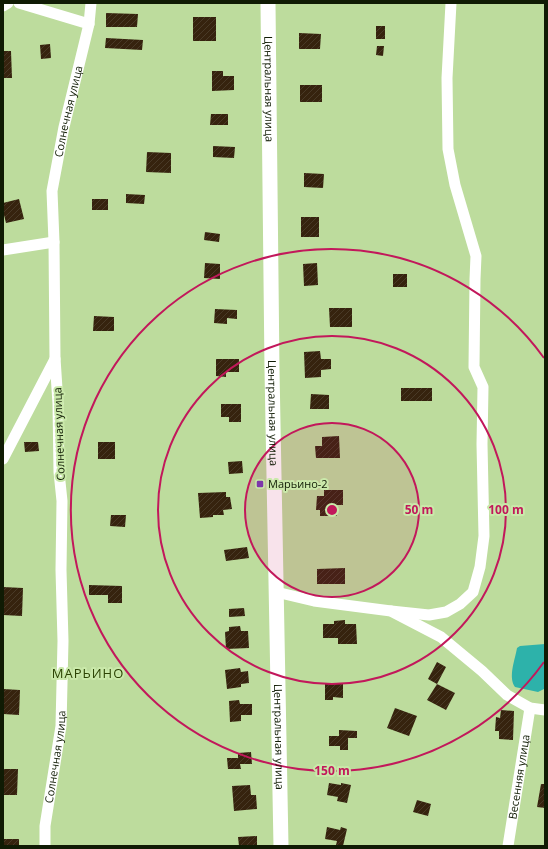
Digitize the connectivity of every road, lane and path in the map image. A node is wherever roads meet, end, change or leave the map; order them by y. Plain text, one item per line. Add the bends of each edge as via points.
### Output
1 (8, 3) edge
2 (19, 3) edge
3 (91, 3) edge
4 (268, 3) edge
5 (452, 3) edge
6 (3, 6) edge
7 (89, 24) junction
8 (54, 242) junction
9 (3, 250) edge
10 (55, 358) junction
11 (3, 459) edge
12 (276, 592) junction
13 (391, 611) junction
14 (530, 708) junction
15 (545, 710) edge
16 (45, 846) edge
17 (281, 846) edge
18 (508, 846) edge

1 - 6 street
2 - 7 street
3 - 7 street, Солнечная улица
4 - 12 main road, Центральная улица
5 - 13 street via 447,78 448,149 455,185 476,256 474,367 483,387 484,536 480,568 473,592 460,604 446,612 429,615
7 - 8 street, Солнечная улица via 64,127 52,191
8 - 9 street
8 - 10 street, Солнечная улица
10 - 11 street
10 - 16 street, Солнечная улица via 62,501 63,641 61,726 45,826
12 - 13 street via 314,601
12 - 17 main road, Центральная улица
13 - 14 street via 441,637 507,695
14 - 15 street
14 - 18 street, Весенняя улица

